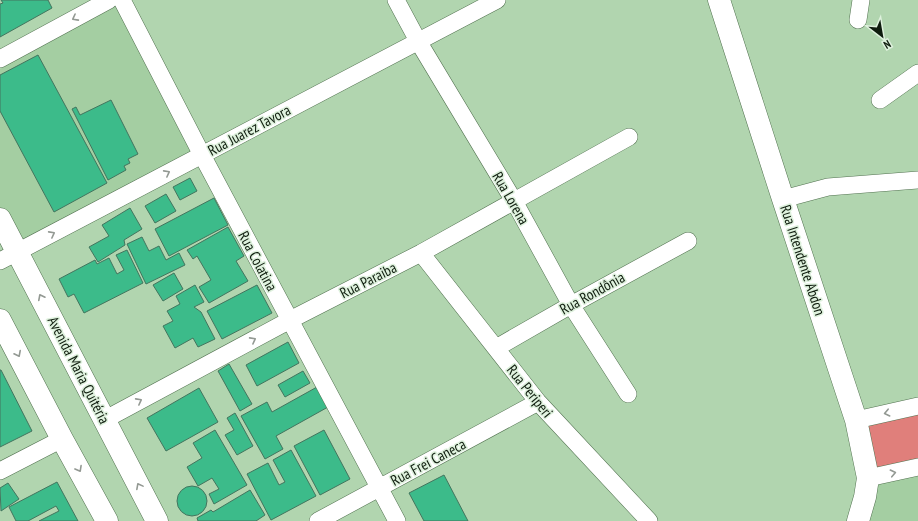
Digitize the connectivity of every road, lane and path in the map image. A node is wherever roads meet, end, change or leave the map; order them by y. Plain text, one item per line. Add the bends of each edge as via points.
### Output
1 (109, 0) edge
2 (122, 0) edge
3 (396, 0) edge
4 (497, 0) edge
5 (719, 0) edge
6 (861, 0) edge
7 (858, 20) dead end
8 (418, 41) junction
9 (0, 59) edge
10 (918, 73) edge
11 (880, 100) dead end
12 (629, 137) dead end
13 (202, 155) junction
14 (918, 180) edge
15 (783, 199) junction
16 (514, 201) junction
17 (0, 219) edge
18 (688, 241) dead end
19 (421, 253) junction
20 (9, 256) edge
21 (571, 305) junction
22 (0, 320) edge
23 (290, 320) junction
24 (496, 348) junction
25 (628, 394) dead end
26 (538, 402) junction
27 (918, 406) edge
28 (104, 420) junction
29 (856, 420) junction
30 (62, 439) junction
31 (918, 467) edge
32 (0, 471) edge
33 (868, 478) junction
34 (380, 488) junction
35 (108, 521) edge
36 (157, 521) edge
37 (318, 521) edge
38 (397, 521) edge
39 (649, 521) edge
40 (858, 521) edge

1 -> 9 street
2 - 13 street, Rua Colatina
3 - 8 street, Rua Lorena
4 - 8 street, Rua Juarez Tavora
5 - 15 main road, Rua Intendente Abdon
6 - 7 street
8 - 13 street, Rua Juarez Tavora
8 - 16 street, Rua Lorena
10 - 11 street
12 - 16 street, Rua Paraiba
20 -> 13 street, Rua Juarez Tavora
13 - 23 street, Rua Colatina
14 - 15 street via 828,187
15 - 29 main road, Rua Intendente Abdon
16 - 19 street, Rua Paraiba
16 - 21 street, Rua Lorena
17 - 20 main road, Avenida Maria Quitéria
18 - 21 street, Rua Rondônia
19 - 23 street, Rua Paraiba
19 - 24 street, Rua Periperi
28 -> 20 main road, Avenida Maria Quitéria
21 - 24 street, Rua Rondônia
21 - 25 street, Rua Lorena
22 -> 30 main road
28 -> 23 street, Rua Paraiba
23 - 34 street, Rua Colatina
24 - 26 street, Rua Periperi
26 - 34 street, Rua Frei Caneca
26 - 39 street, Rua Periperi
27 -> 29 street
36 -> 28 main road, Avenida Maria Quitéria
29 - 33 main road, Rua Intendente Abdon
30 - 32 street
30 -> 35 main road
33 -> 31 street
33 - 40 main road, Rua Intendente Abdon
34 - 37 street, Rua Frei Caneca
34 - 38 street, Rua Colatina

